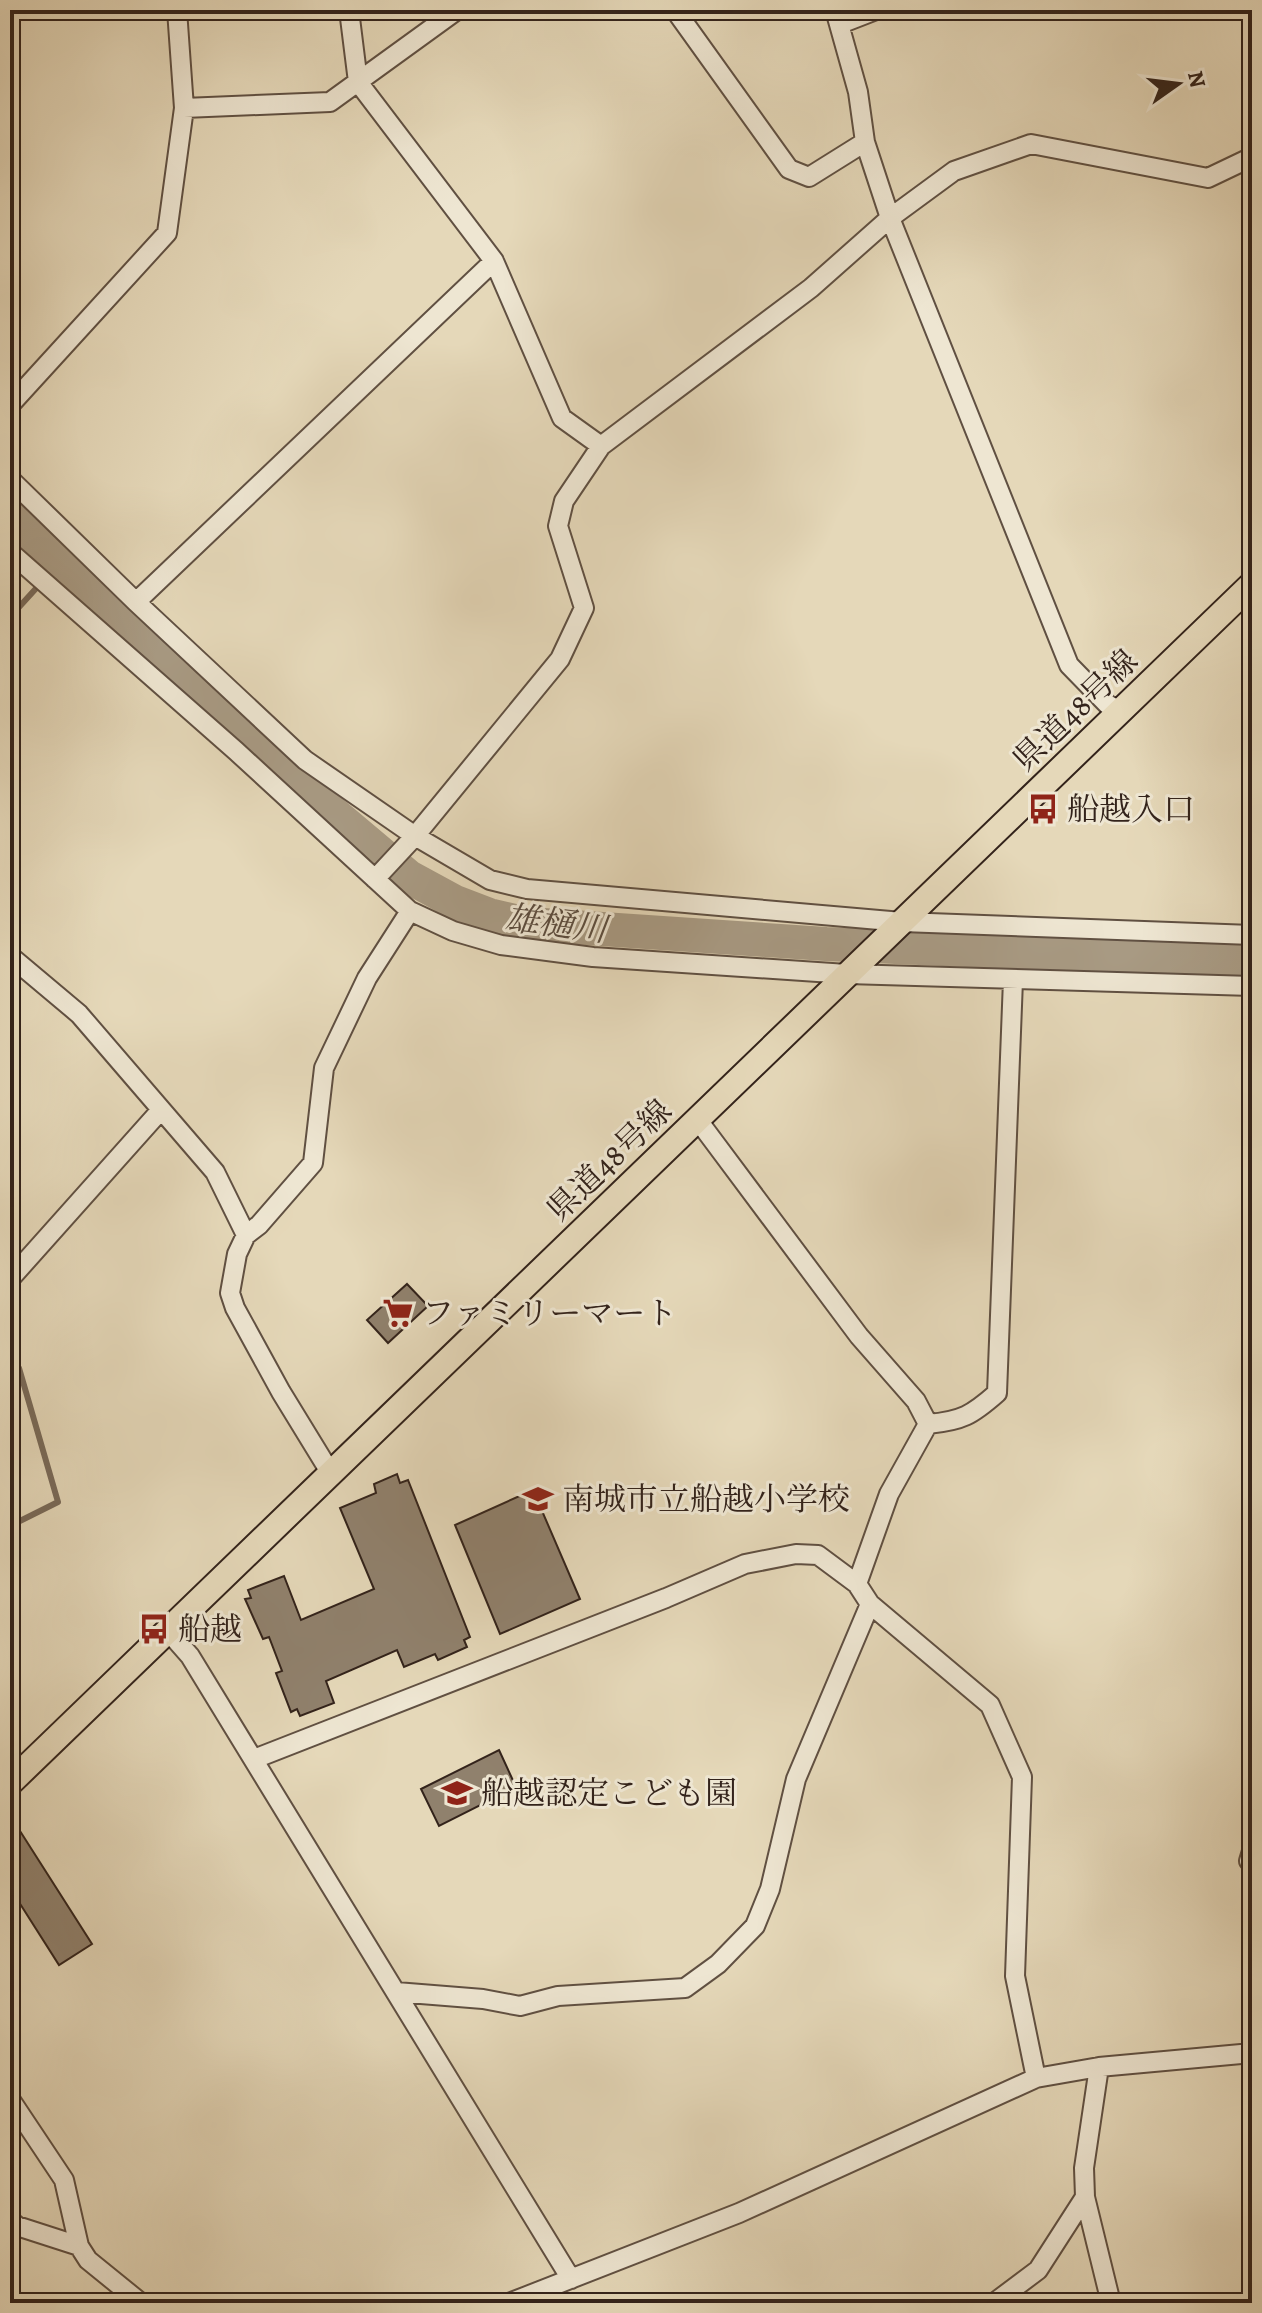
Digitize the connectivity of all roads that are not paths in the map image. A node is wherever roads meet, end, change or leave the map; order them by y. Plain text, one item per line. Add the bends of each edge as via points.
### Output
1 (177, 10) edge
2 (349, 10) edge
3 (457, 10) edge
4 (675, 10) edge
5 (876, 10) edge
6 (837, 17) edge
7 (358, 82) junction
8 (184, 108) junction
9 (865, 142) junction
10 (1252, 157) edge
11 (890, 218) junction
12 (494, 261) junction
13 (10, 405) edge
14 (601, 446) junction
15 (10, 479) edge
16 (10, 552) edge
17 (1252, 584) edge
18 (136, 602) junction
19 (1120, 711) junction
20 (415, 836) junction
21 (375, 879) junction
22 (410, 911) junction
23 (897, 926) junction
24 (1252, 935) edge
25 (10, 956) edge
26 (852, 969) junction
27 (1013, 980) junction
28 (1252, 986) edge
29 (160, 1111) junction
30 (697, 1119) junction
31 (246, 1235) junction
32 (10, 1279) edge
33 (928, 1424) junction
34 (330, 1472) junction
35 (857, 1584) junction
36 (870, 1604) junction
37 (168, 1631) junction
38 (254, 1759) junction
39 (10, 1783) edge
40 (396, 1992) junction
41 (1252, 2053) edge
42 (1099, 2067) junction
43 (1036, 2078) junction
44 (10, 2099) edge
45 (1085, 2197) junction
46 (10, 2220) edge
47 (79, 2246) junction
48 (571, 2279) junction
49 (141, 2303) edge
50 (509, 2303) edge
51 (994, 2303) edge
52 (1111, 2303) edge

1 - 8 street
2 - 7 street
3 - 7 street
4 - 9 street via 789,169 809,177
5 - 6 street
6 - 9 street via 858,92
7 - 8 street via 330,102
7 - 12 street
8 - 13 street via 167,233
9 - 11 street
10 - 11 street via 1208,178 1031,144 954,171
11 - 14 street via 811,288
11 - 19 street via 1069,665
12 - 14 street via 562,418
12 - 18 street
14 - 20 street via 564,501 558,526 584,608 560,659
15 - 18 street
16 - 21 street
17 - 19 main road, 県道48号線
18 - 20 street via 305,760
19 - 23 main road, 県道48号線
20 - 21 street
20 - 23 street via 490,880 527,889
21 - 22 street
22 - 26 street via 501,945 593,957
22 - 31 street via 367,978 324,1068 313,1163
23 - 24 street
23 - 26 main road, 県道48号線
25 - 29 street via 79,1014
26 - 27 street
26 - 30 main road, 県道48号線
27 - 28 street
27 - 33 street via 997,1393 973,1414
29 - 31 street via 215,1172
29 - 32 street
30 - 33 street via 859,1336 916,1401
30 - 34 main road, 県道48号線
31 - 34 street via 230,1293 235,1308
33 - 35 street via 889,1494
34 - 37 main road, 県道48号線
35 - 36 street
35 - 38 street via 818,1555 745,1564
36 - 40 street via 796,1779 770,1889 755,1926 718,1964 685,1988 558,1996 520,2006
36 - 43 street via 990,1705 1022,1777 1015,1976
37 - 38 street via 190,1656
37 - 39 main road, 県道48号線
38 - 40 street
40 - 48 street
41 - 42 street
42 - 43 street
42 - 45 street via 1084,2168
43 - 48 street via 739,2213
44 - 47 street via 64,2180
45 - 51 street via 1038,2270
45 - 52 street
46 - 47 street
47 - 49 street via 88,2260
48 - 50 street

